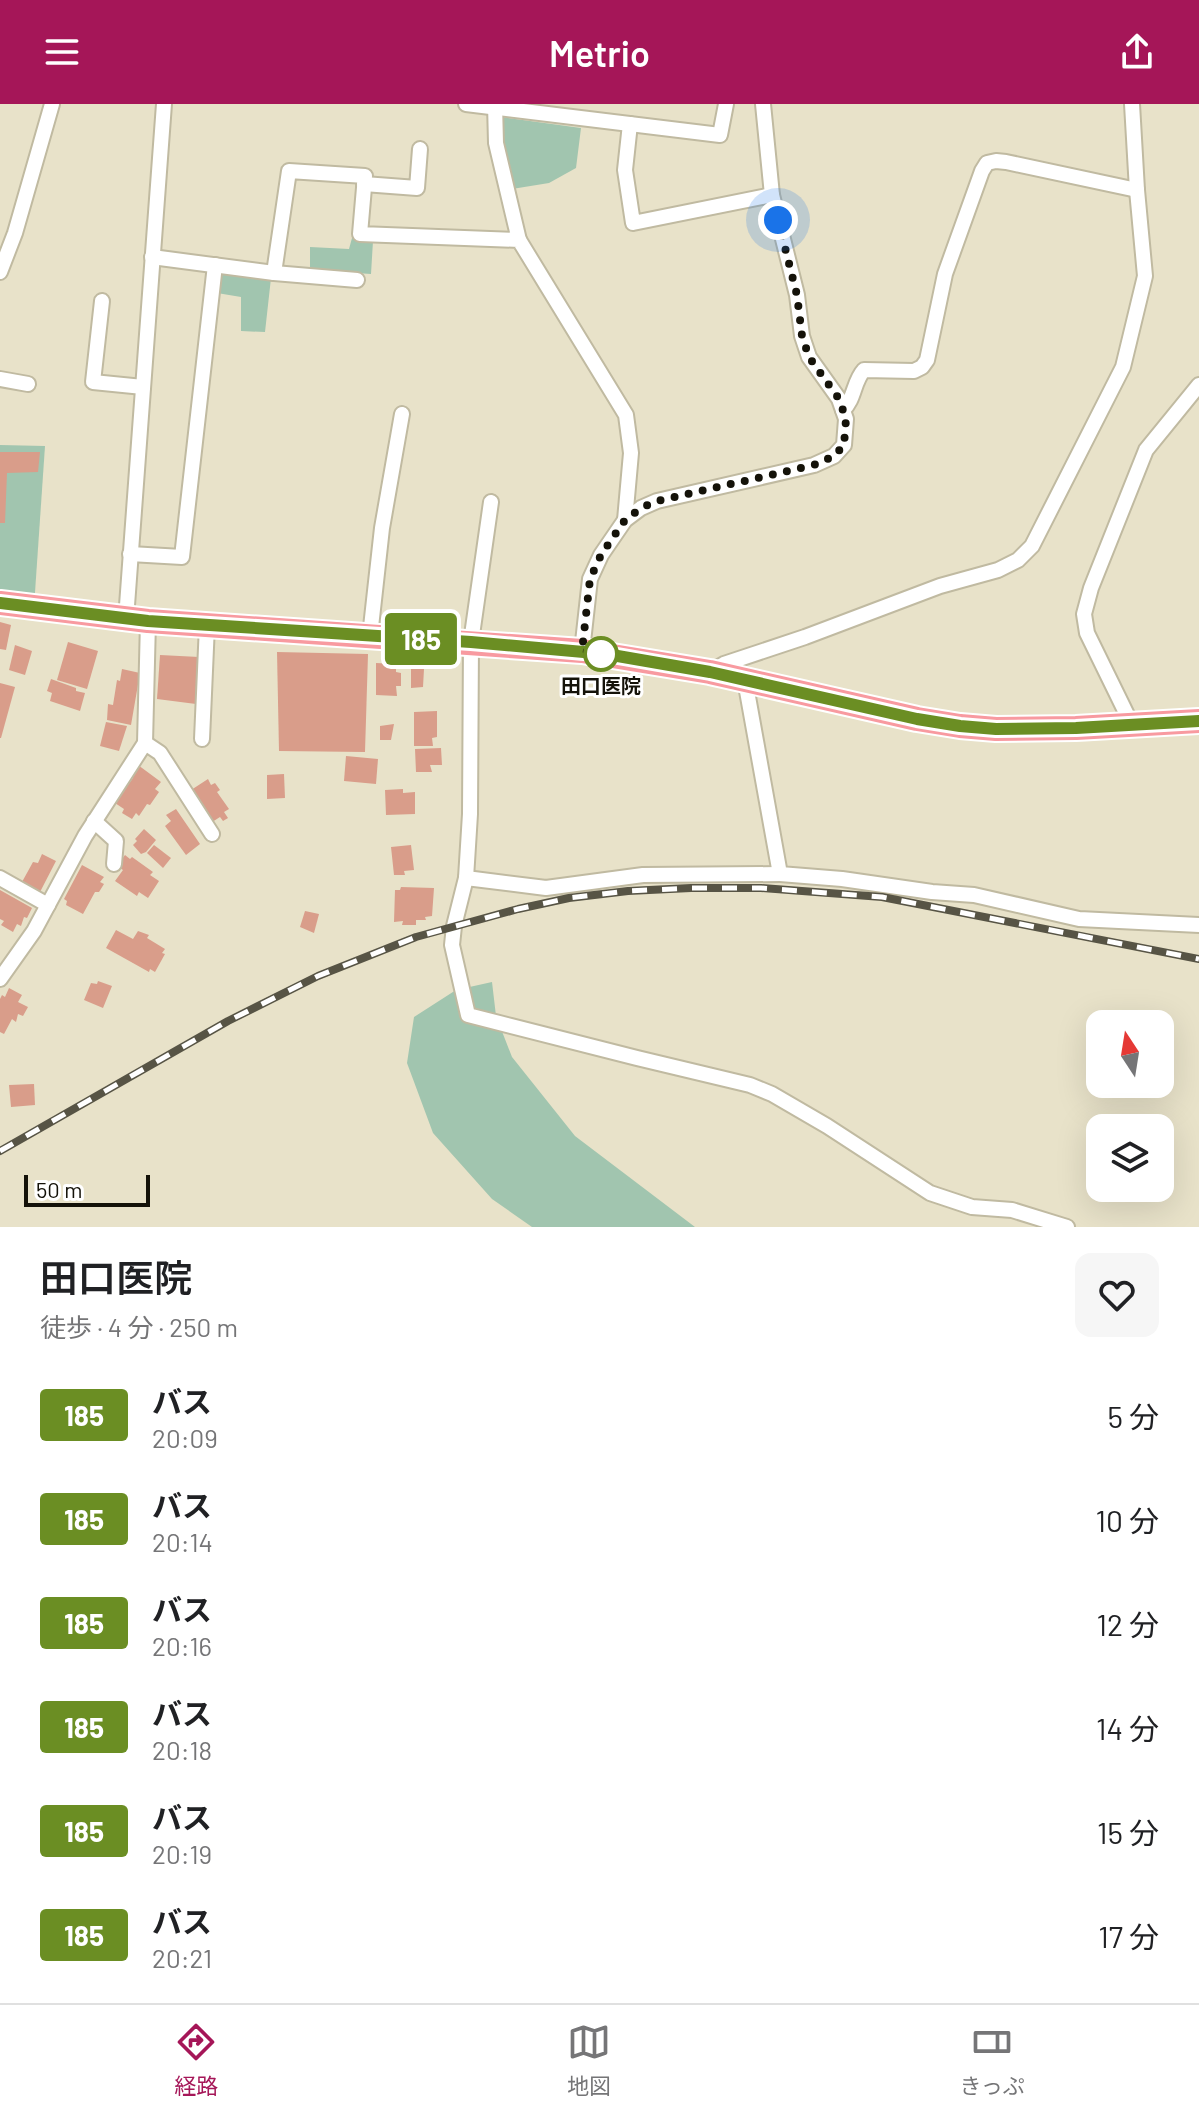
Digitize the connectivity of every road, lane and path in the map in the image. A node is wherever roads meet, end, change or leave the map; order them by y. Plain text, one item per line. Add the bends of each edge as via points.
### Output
1 (52, 104) edge
2 (164, 104) edge
3 (466, 104) edge
4 (726, 104) edge
5 (763, 104) edge
6 (1132, 104) edge
7 (495, 106) edge
8 (630, 124) junction
9 (420, 149) dead end
10 (364, 184) junction
11 (1137, 190) junction
12 (772, 195) junction
13 (519, 240) junction
14 (152, 257) junction
15 (215, 265) junction
16 (0, 272) edge
17 (274, 273) junction
18 (357, 280) dead end
19 (102, 301) dead end
20 (0, 379) edge
21 (28, 384) dead end
22 (1199, 385) edge
23 (143, 387) junction
24 (843, 410) junction
25 (402, 414) dead end
26 (491, 502) dead end
27 (625, 520) junction
28 (130, 554) junction
29 (0, 603) edge
30 (137, 620) junction
31 (207, 625) junction
32 (370, 636) junction
33 (471, 642) junction
34 (582, 651) junction
35 (710, 672) junction
36 (745, 680) junction
37 (1199, 721) edge
38 (1132, 725) junction
39 (202, 739) dead end
40 (145, 743) junction
41 (94, 821) junction
42 (212, 834) dead end
43 (114, 864) dead end
44 (780, 874) junction
45 (0, 878) edge
46 (466, 878) junction
47 (48, 905) junction
48 (1199, 925) edge
49 (0, 979) edge
50 (1067, 1227) edge

1 - 16 street
2 - 14 street
3 - 7 street
4 - 8 street via 720,135
5 - 12 street
6 - 11 street
7 - 8 street
7 - 13 street via 496,143
8 - 12 street via 625,170 633,223
9 - 10 street via 417,188
10 - 13 street via 360,234
10 - 17 street via 365,176 289,171
11 - 24 street via 1006,162 987,163 945,274 927,360 914,371 864,370
11 - 35 street via 1145,276 1123,367 1032,546 998,570 940,586
12 - 24 street via 802,336 809,357
13 - 27 street via 626,415 631,453
14 - 15 street
14 - 23 street
15 - 17 street
15 - 28 street via 182,557
17 - 18 street
19 - 23 street via 93,382
20 - 21 street
22 - 38 street via 1146,450 1084,614 1087,633
23 - 28 street
24 - 27 street via 844,445 834,456 657,501
25 - 32 street
26 - 33 street
27 - 34 street via 590,579
28 - 30 street
29 - 30 highway
30 - 31 highway
30 - 40 street
31 - 32 highway
31 - 39 street
32 - 33 highway
33 - 34 highway
33 - 46 street
34 - 35 highway
35 - 36 highway
36 - 38 highway via 960,726
36 - 44 street
37 - 38 highway
40 - 41 street
40 - 42 street via 160,753
41 - 43 street via 116,841
41 - 47 street
44 - 46 street via 643,875 546,888
44 - 48 street via 974,895 1079,919
45 - 47 street
46 - 50 street via 452,945 468,1015 750,1085 827,1126 930,1193
47 - 49 street

